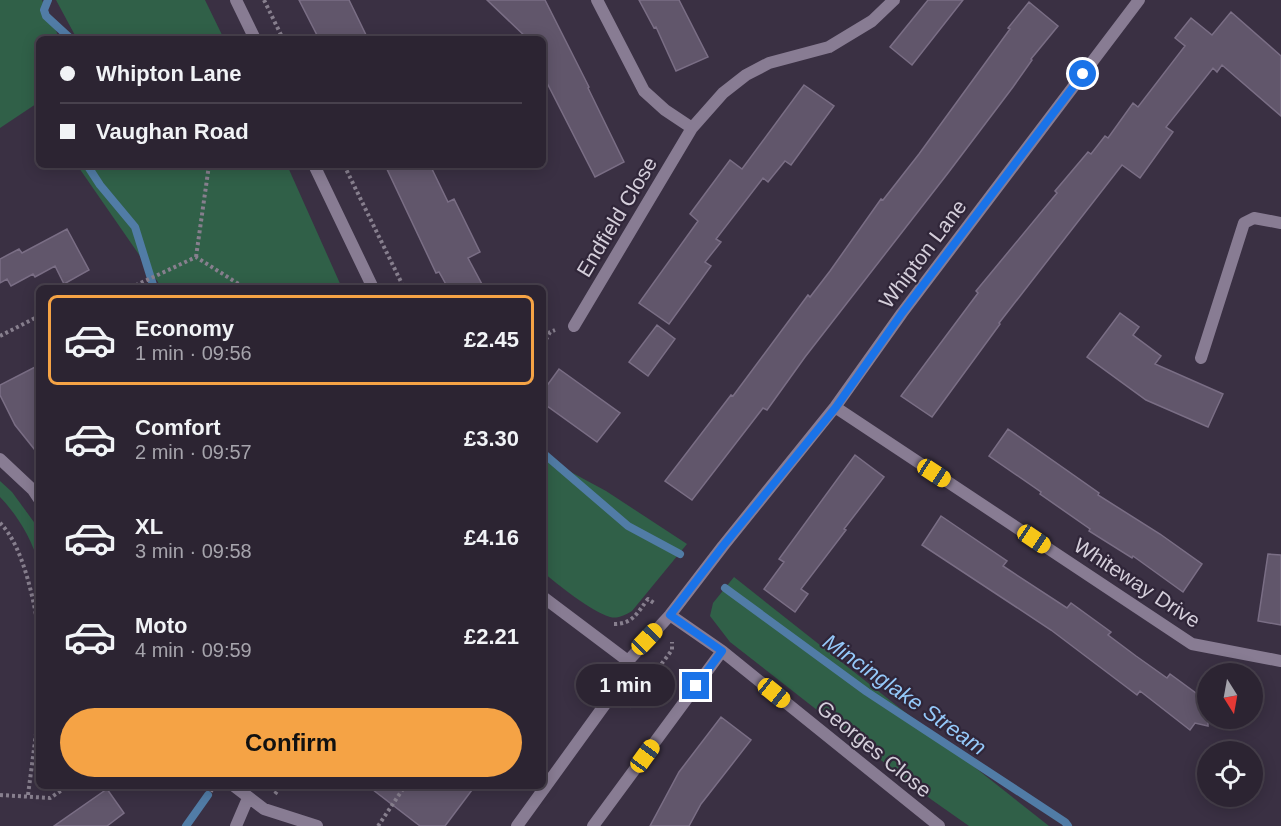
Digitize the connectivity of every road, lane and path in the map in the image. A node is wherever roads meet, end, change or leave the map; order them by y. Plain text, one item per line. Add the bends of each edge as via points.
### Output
1 (236, 0) edge
2 (264, 0) edge
3 (597, 0) edge
4 (894, 0) edge
5 (1138, 0) edge
6 (254, 36) edge
7 (282, 36) edge
8 (692, 128) junction
9 (209, 168) edge
10 (315, 168) edge
11 (345, 168) edge
12 (1281, 223) edge
13 (196, 257) junction
14 (137, 285) edge
15 (240, 285) edge
16 (372, 285) edge
17 (403, 285) edge
18 (36, 318) edge
19 (574, 326) dead end
20 (0, 336) edge
21 (1201, 358) dead end
22 (836, 407) junction
23 (0, 459) edge
24 (36, 494) edge
25 (0, 523) edge
26 (546, 599) edge
27 (36, 613) edge
28 (670, 615) junction
29 (605, 621) dead end
30 (722, 651) junction
31 (628, 661) junction
32 (1281, 661) edge
33 (36, 734) edge
34 (546, 786) edge
35 (64, 789) edge
36 (210, 789) edge
37 (238, 789) edge
38 (403, 789) edge
39 (544, 789) edge
40 (0, 795) edge
41 (28, 795) junction
42 (219, 795) dead end
43 (248, 798) junction
44 (930, 824) edge
45 (236, 826) edge
46 (317, 826) edge
47 (378, 826) edge
48 (517, 826) edge
49 (593, 826) edge

1 - 6 street
2 - 7 path
3 - 8 street via 645,91 664,110
4 - 8 street, Endfield Close via 872,21 830,47 769,63 746,75 723,93
5 - 22 street, Whipton Lane via 902,313
8 - 19 street, Endfield Close
9 - 13 path
10 - 16 street
11 - 17 path
12 - 21 street via 1254,218 1244,223
13 - 14 path
13 - 15 path
18 - 20 path
22 - 28 street, Whipton Lane
22 - 32 street, Whiteway Drive via 1192,644
23 - 24 street
25 - 27 path via 19,553
26 - 31 street
28 - 29 path via 648,599 625,624
28 - 30 street, Georges Close
28 - 31 street, Whipton Lane
30 - 44 street, Georges Close
30 - 49 street
31 - 34 street, Whipton Lane via 606,703
33 - 41 path
35 - 41 path via 50,798
36 - 42 path
37 - 43 street
38 - 47 path
39 - 48 street, Whipton Lane
40 - 41 path
43 - 45 street
43 - 46 street via 264,809

